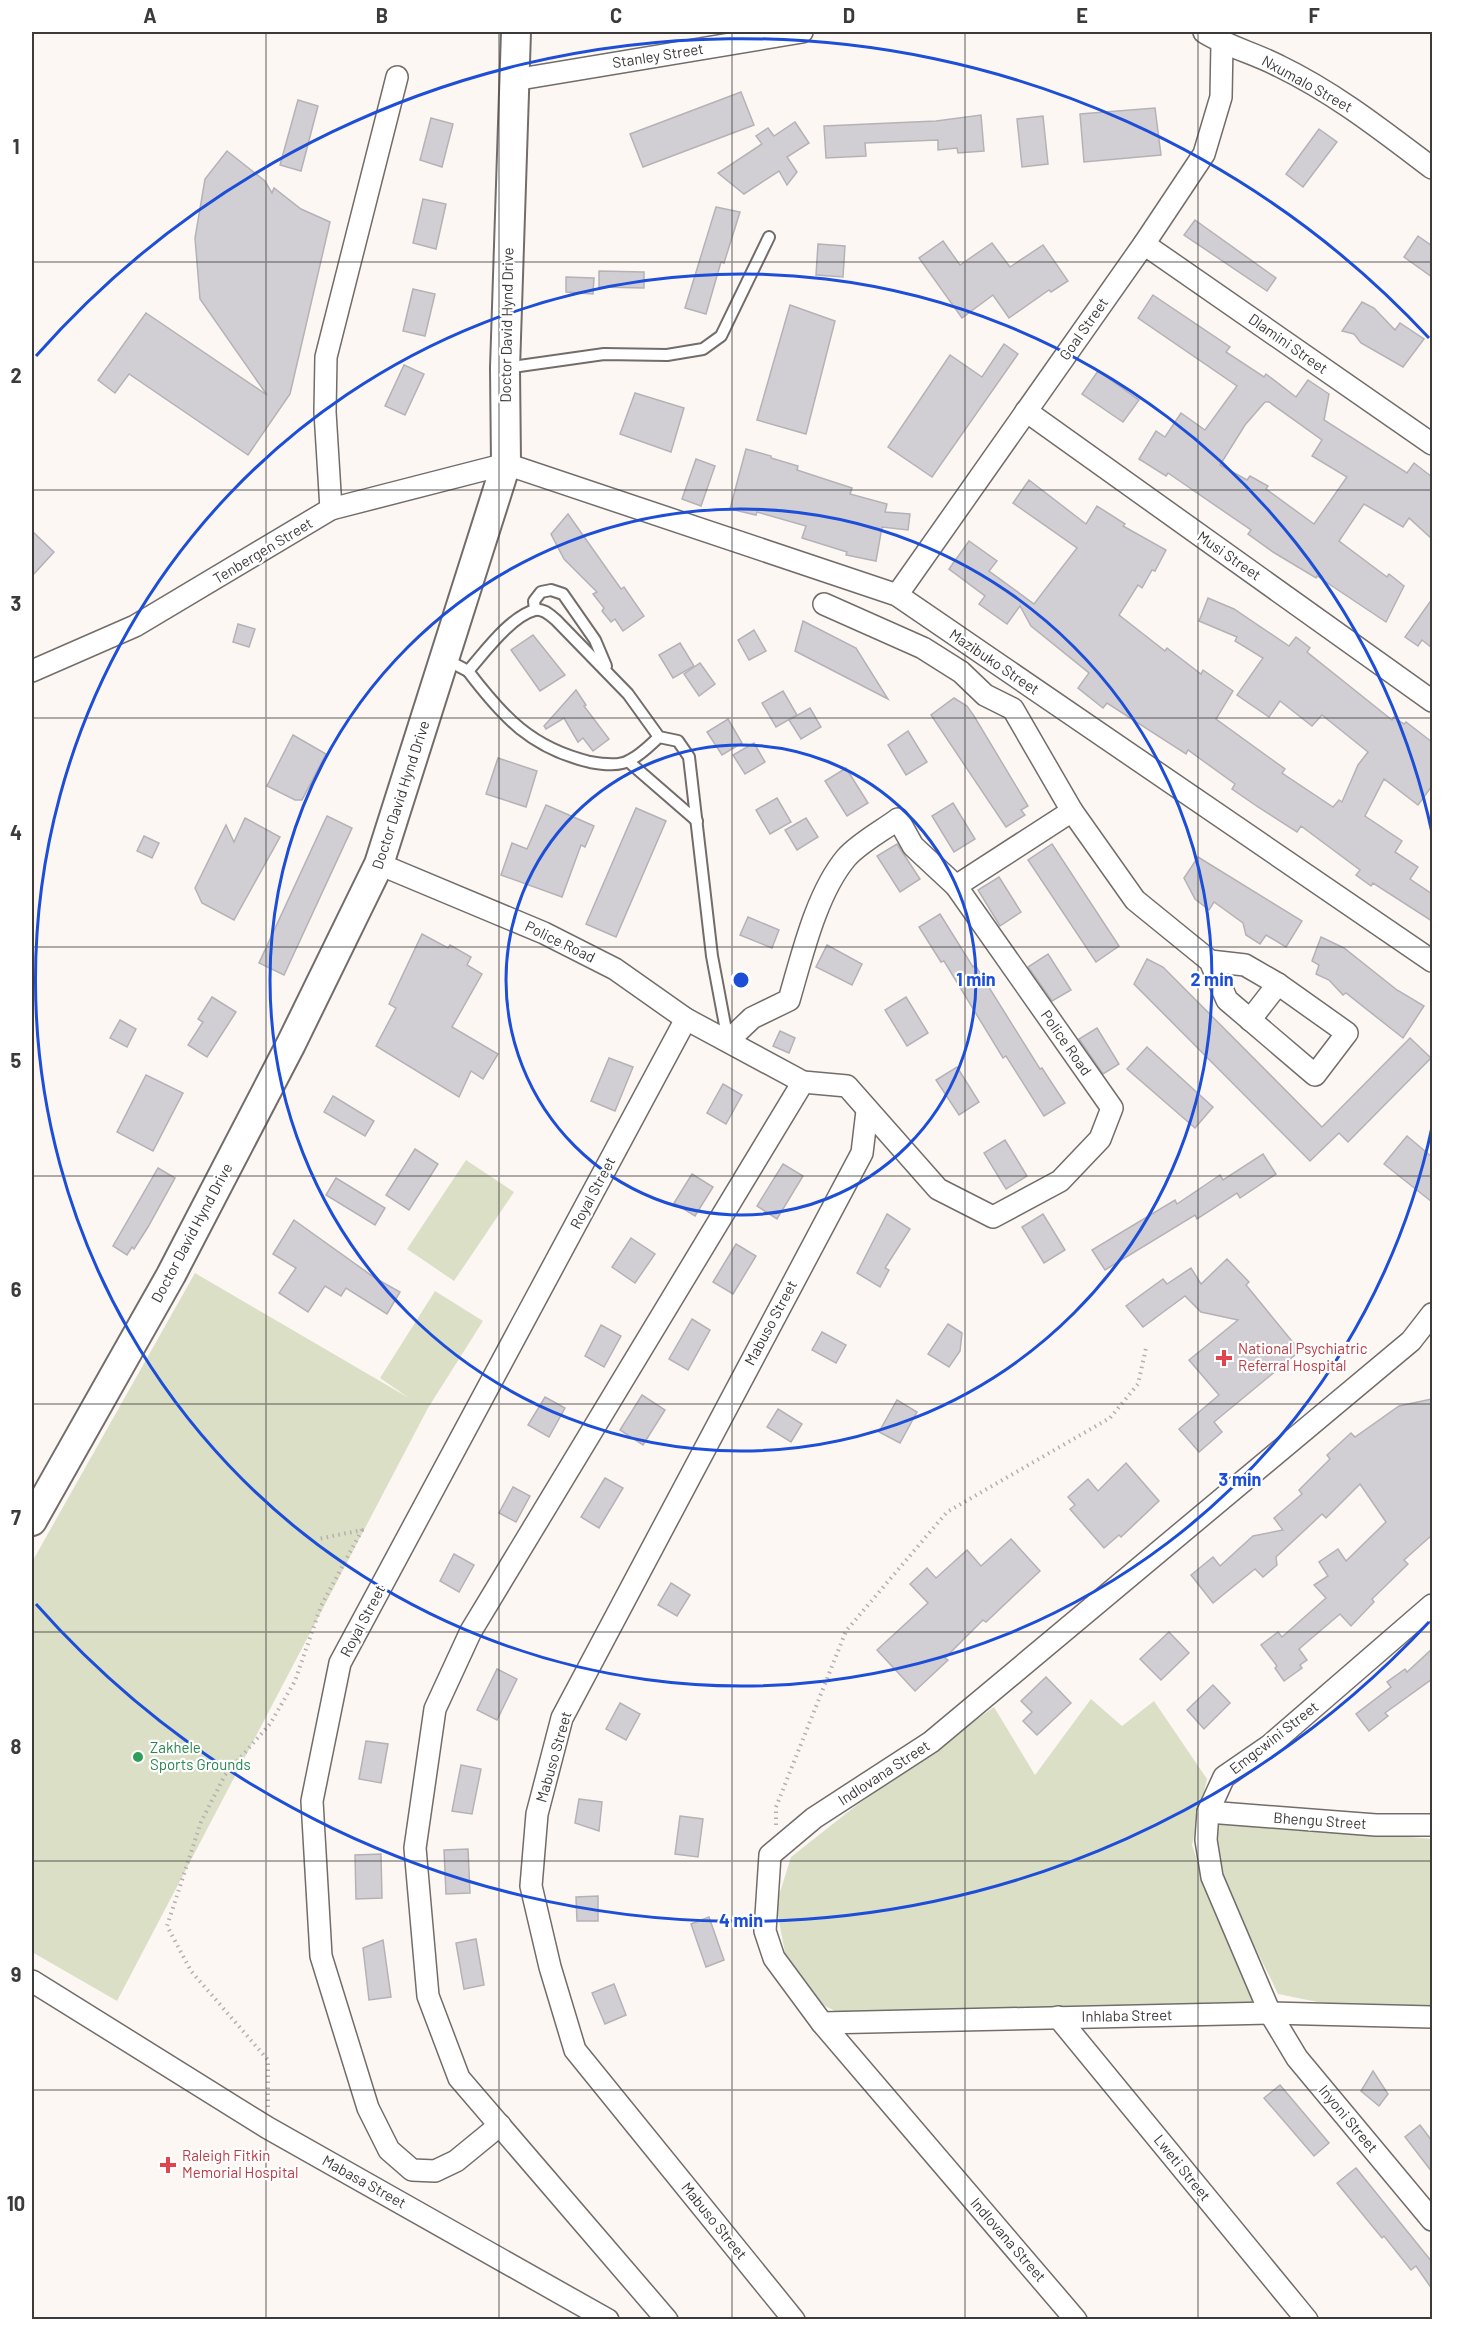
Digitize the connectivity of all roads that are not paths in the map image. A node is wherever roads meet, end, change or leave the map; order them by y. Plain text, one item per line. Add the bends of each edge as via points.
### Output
1 (516, 32) edge
2 (802, 32) edge
3 (1204, 32) edge
4 (756, 36) edge
5 (1222, 43) junction
6 (397, 77) dead end
7 (514, 80) junction
8 (1432, 168) edge
9 (769, 237) dead end
10 (1144, 244) junction
11 (505, 368) junction
12 (1026, 411) junction
13 (1432, 444) edge
14 (506, 464) junction
15 (331, 509) junction
16 (897, 595) junction
17 (824, 604) dead end
18 (535, 610) junction
19 (457, 665) junction
20 (32, 671) edge
21 (616, 682) junction
22 (1432, 700) edge
23 (659, 738) junction
24 (629, 762) junction
25 (1072, 812) junction
26 (698, 820) junction
27 (379, 864) junction
28 (956, 886) junction
29 (1210, 961) junction
30 (1432, 961) edge
31 (1278, 984) junction
32 (686, 1019) junction
33 (1250, 1020) junction
34 (728, 1041) junction
35 (803, 1082) junction
36 (867, 1111) junction
37 (1432, 1314) edge
38 (32, 1521) edge
39 (1432, 1605) edge
40 (1209, 1812) junction
41 (1432, 1825) edge
42 (32, 1981) edge
43 (1270, 2013) junction
44 (1058, 2017) junction
45 (1432, 2017) edge
46 (822, 2023) junction
47 (500, 2125) junction
48 (1432, 2220) edge
49 (608, 2319) edge
50 (666, 2319) edge
51 (794, 2319) edge
52 (1076, 2319) edge
53 (1307, 2319) edge

1 - 7 main road, Doctor David Hynd Drive
2 - 4 street, Stanley Street
3 - 5 street, Nxumalo Street
4 - 7 street, Stanley Street
5 - 8 street, Nxumalo Street via 1278,65 1346,102
5 - 10 street, Goal Street via 1221,97 1204,154
6 - 15 street via 326,357
7 - 11 main road, Doctor David Hynd Drive
9 - 11 lane via 721,336 703,349 667,355 604,354
10 - 12 street, Goal Street
10 - 13 street, Dlamini Street
11 - 14 main road, Doctor David Hynd Drive
12 - 16 street, Goal Street
12 - 22 street, Musi Street
14 - 15 street, Tenbergen Street
14 - 16 street, Mazibuko Street
14 - 19 main road, Doctor David Hynd Drive
15 - 20 street, Tenbergen Street via 135,627
16 - 30 street, Mazibuko Street
17 - 25 street via 923,648 962,672 985,695 1013,709
18 - 19 lane
18 - 21 lane via 556,620
18 - 21 lane via 534,601 541,592 563,594 595,640 600,657
19 - 24 lane via 532,740 569,757 601,765
19 - 27 main road, Doctor David Hynd Drive
21 - 23 lane
23 - 24 lane
23 - 26 lane via 678,741 689,757
24 - 26 lane
25 - 28 street
25 - 29 street via 1136,900
26 - 34 lane via 712,956
27 - 32 street, Police Road via 544,933 605,964
27 - 38 main road, Doctor David Hynd Drive via 171,1275
28 - 34 street, Police Road via 913,846 898,819 847,857 828,888 789,1000 752,1018
28 - 36 street, Police Road via 1112,1108 1100,1138 1060,1181 993,1218 938,1189
29 - 31 street via 1245,965
29 - 33 street via 1227,1000
31 - 33 street
31 - 33 street via 1347,1033 1315,1075
32 - 34 street, Police Road
32 - 47 street, Royal Street via 340,1663 312,1801 321,1956 368,2109 389,2150 412,2170 435,2171 456,2161
34 - 35 street, Police Road
35 - 36 street, Police Road via 847,1086
35 - 47 street via 477,1621 435,1709 416,1848 429,1996 459,2078
36 - 51 street, Mabuso Street via 862,1153 562,1718 537,1814 531,1886 575,2050
37 - 46 street, Indlovana Street via 1411,1341 993,1692 931,1742 814,1818 770,1855 765,1931 774,1958
39 - 40 street, Emgcwini Street via 1269,1746 1224,1777
40 - 41 street, Bhengu Street via 1376,1825
40 - 43 street, Emgcwini Street via 1206,1840 1212,1877
42 - 49 street, Mabasa Street via 268,2128
43 - 44 street, Inhlaba Street
43 - 45 street, Inhlaba Street
43 - 48 street, Inyoni Street via 1297,2058
44 - 46 street, Inhlaba Street
44 - 53 street, Lweti Street
46 - 52 street, Indlovana Street
47 - 50 street

